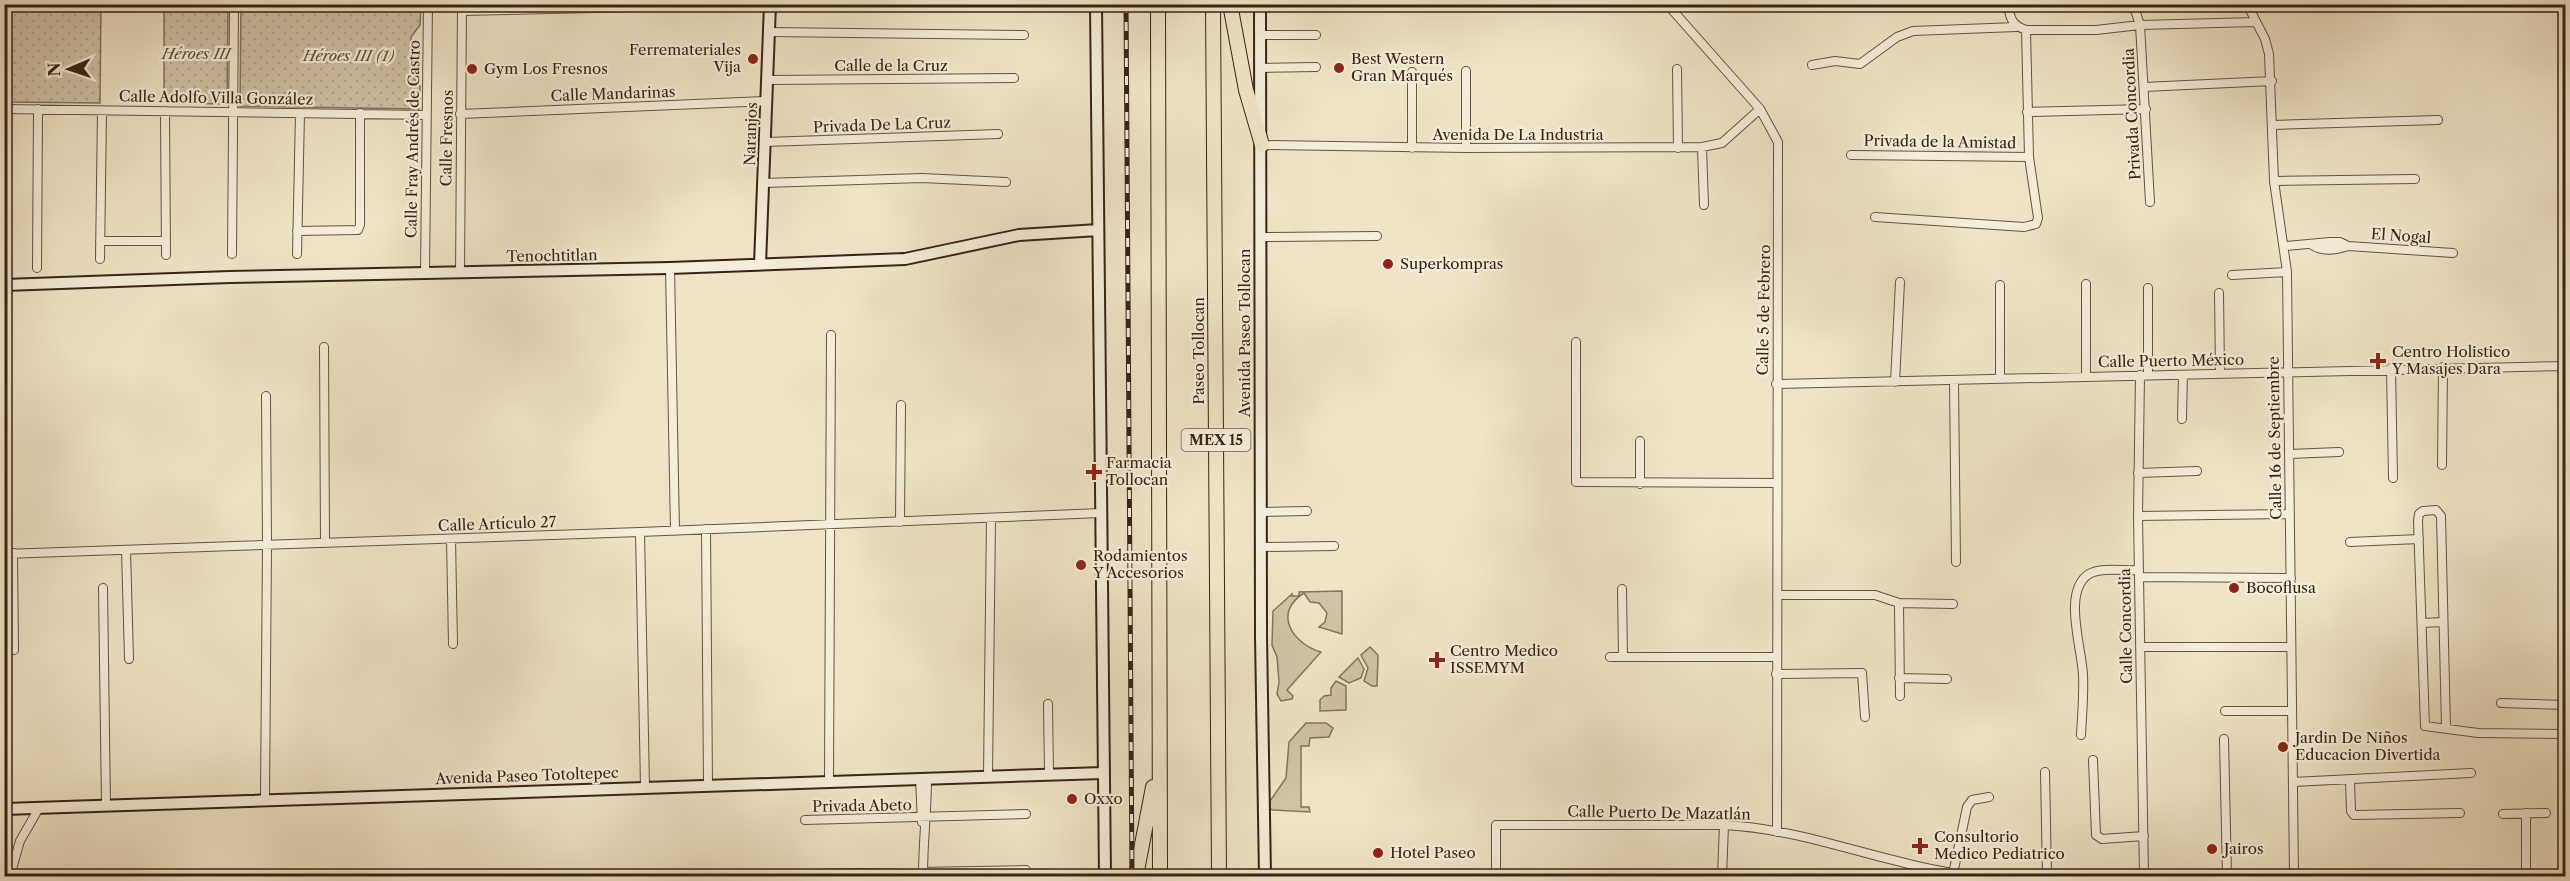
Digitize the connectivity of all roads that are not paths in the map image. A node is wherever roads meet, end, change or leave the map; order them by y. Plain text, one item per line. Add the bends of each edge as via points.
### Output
1 (234, 4) edge
2 (428, 4) edge
3 (767, 4) edge
4 (1096, 4) edge
5 (1158, 4) edge
6 (1213, 4) edge
7 (1230, 4) edge
8 (1260, 4) edge
9 (1667, 4) edge
10 (2008, 4) edge
11 (2133, 4) edge
12 (2247, 4) edge
13 (462, 8) edge
14 (2256, 22) junction
15 (2140, 25) junction
16 (2016, 27) junction
17 (2026, 30) junction
18 (769, 32) junction
19 (1024, 35) dead end
20 (1316, 35) dead end
21 (1261, 36) junction
22 (1812, 65) dead end
23 (1316, 67) dead end
24 (1261, 68) junction
25 (1677, 69) dead end
26 (1466, 71) dead end
27 (1412, 72) dead end
28 (1014, 78) dead end
29 (768, 80) junction
30 (2272, 81) junction
31 (2144, 87) junction
32 (767, 101) junction
33 (4, 109) edge
34 (38, 109) junction
35 (1760, 109) junction
36 (2146, 109) junction
37 (102, 111) junction
38 (165, 111) junction
39 (233, 112) junction
40 (2027, 112) junction
41 (300, 113) junction
42 (360, 113) junction
43 (460, 114) junction
44 (427, 115) junction
45 (2438, 120) dead end
46 (2273, 125) junction
47 (998, 134) dead end
48 (766, 142) junction
49 (1262, 145) junction
50 (1702, 147) junction
51 (1412, 148) junction
52 (1466, 148) junction
53 (1678, 148) junction
54 (1851, 155) dead end
55 (2029, 157) junction
56 (2415, 179) dead end
57 (2274, 181) junction
58 (1006, 182) dead end
59 (764, 183) junction
60 (2150, 202) dead end
61 (1704, 205) dead end
62 (1875, 217) dead end
63 (1098, 230) junction
64 (297, 231) junction
65 (1377, 236) dead end
66 (1260, 237) junction
67 (100, 241) junction
68 (166, 241) junction
69 (2284, 246) junction
70 (2452, 252) dead end
71 (232, 254) dead end
72 (297, 254) dead end
73 (166, 255) dead end
74 (100, 259) dead end
75 (760, 264) junction
76 (37, 268) dead end
77 (670, 268) junction
78 (2287, 272) junction
79 (426, 273) junction
80 (460, 273) junction
81 (2232, 275) dead end
82 (1900, 282) dead end
83 (2086, 284) dead end
84 (4, 285) edge
85 (2000, 285) dead end
86 (2148, 288) dead end
87 (2218, 293) dead end
88 (831, 335) dead end
89 (1575, 342) dead end
90 (324, 347) dead end
91 (2565, 366) edge
92 (2443, 367) junction
93 (2391, 368) junction
94 (2288, 372) junction
95 (2220, 373) junction
96 (2144, 375) junction
97 (2183, 375) junction
98 (2086, 376) junction
99 (2000, 378) junction
100 (1954, 380) junction
101 (1895, 382) junction
102 (1776, 384) junction
103 (266, 396) dead end
104 (901, 405) dead end
105 (2182, 419) dead end
106 (1640, 441) dead end
107 (2338, 452) dead end
108 (2289, 454) junction
109 (2442, 465) dead end
110 (2197, 471) dead end
111 (2138, 473) junction
112 (2393, 478) dead end
113 (1777, 483) junction
114 (1640, 484) junction
115 (1307, 511) dead end
116 (1260, 512) junction
117 (1101, 513) junction
118 (2289, 514) junction
119 (2138, 516) junction
120 (991, 518) junction
121 (900, 522) junction
122 (829, 524) junction
123 (706, 529) junction
124 (675, 531) junction
125 (640, 532) junction
126 (452, 539) junction
127 (2419, 539) junction
128 (2350, 542) dead end
129 (325, 543) junction
130 (267, 545) junction
131 (1335, 546) dead end
132 (1261, 547) junction
133 (126, 550) junction
134 (9, 554) edge
135 (1956, 562) dead end
136 (2139, 573) junction
137 (2291, 578) junction
138 (103, 588) dead end
139 (1622, 589) dead end
140 (1777, 595) junction
141 (1899, 603) junction
142 (1953, 604) dead end
143 (2422, 622) junction
144 (2444, 622) junction
145 (453, 644) dead end
146 (2140, 647) junction
147 (2292, 647) junction
148 (14, 650) dead end
149 (1610, 657) dead end
150 (1623, 657) junction
151 (1776, 657) junction
152 (129, 659) dead end
153 (1776, 674) junction
154 (1899, 678) junction
155 (1947, 679) dead end
156 (1900, 696) dead end
157 (2501, 703) dead end
158 (1048, 704) dead end
159 (2565, 705) edge
160 (2225, 711) dead end
161 (2292, 711) junction
162 (1865, 717) dead end
163 (2446, 727) junction
164 (2565, 734) edge
165 (2081, 735) dead end
166 (2223, 739) dead end
167 (1159, 743) junction
168 (2093, 760) dead end
169 (1103, 772) junction
170 (2045, 772) dead end
171 (1049, 773) junction
172 (2471, 773) dead end
173 (988, 776) junction
174 (923, 778) junction
175 (829, 780) junction
176 (2350, 780) junction
177 (2293, 782) junction
178 (708, 786) junction
179 (645, 788) junction
180 (1989, 797) dead end
181 (265, 799) junction
182 (106, 805) junction
183 (39, 808) junction
184 (4, 809) edge
185 (2460, 813) dead end
186 (2526, 813) junction
187 (2546, 813) dead end
188 (1026, 814) dead end
189 (2503, 814) dead end
190 (924, 818) junction
191 (805, 820) dead end
192 (1724, 825) junction
193 (1777, 832) junction
194 (2144, 836) junction
195 (1026, 870) dead end
196 (805, 874) dead end
197 (923, 874) edge
198 (1953, 874) junction
199 (1591, 875) edge
200 (10, 876) edge
201 (1104, 876) edge
202 (1136, 876) edge
203 (1160, 876) edge
204 (1219, 876) edge
205 (1265, 876) edge
206 (1494, 876) edge
207 (1722, 876) edge
208 (1970, 876) edge
209 (2047, 876) edge
210 (2144, 876) edge
211 (2228, 876) edge
212 (2294, 876) edge
213 (2526, 876) edge

1 - 39 street
2 - 44 street, Calle Fray Andrés de Castro
3 - 13 street
3 - 18 main road, Naranjos
4 - 63 main road
5 - 167 highway
6 - 204 highway, Paseo Tollocan / MEX 15
7 - 49 highway via 1246,90
8 - 21 main road, Avenida Paseo Tollocan
9 - 35 street, Calle 5 de Febrero
10 - 16 street via 2010,19
11 - 15 street
12 - 14 street, Calle 16 de Septiembre
13 - 43 street, Calle Fresnos
14 - 15 street
14 - 30 street, Calle 16 de Septiembre via 2268,46
15 - 17 street via 2096,30
15 - 31 street, Privada Concordia
16 - 17 street
16 - 22 street via 1913,31 1897,37 1860,64 1835,61
17 - 40 street, Privada de la Amistad
18 - 19 street
18 - 29 main road, Naranjos
20 - 21 street
21 - 24 main road, Avenida Paseo Tollocan
23 - 24 street
24 - 49 main road, Avenida Paseo Tollocan
25 - 53 street
26 - 52 street
27 - 51 street
28 - 29 street, Calle de la Cruz
29 - 32 main road, Naranjos
30 - 31 street
30 - 46 street, Calle 16 de Septiembre
31 - 36 street, Privada Concordia
32 - 43 street, Calle Mandarinas
32 - 48 main road, Naranjos
33 - 34 street, Calle Adolfo Villa González
34 - 37 street, Calle Adolfo Villa González
34 - 76 street
35 - 50 street, Avenida De La Industria via 1722,143
35 - 102 street, Calle 5 de Febrero via 1779,148
36 - 40 street
36 - 60 street, Privada Concordia
37 - 38 street, Calle Adolfo Villa González
37 - 67 street
38 - 39 street, Calle Adolfo Villa González
38 - 68 street
39 - 41 street, Calle Adolfo Villa González
39 - 71 street
40 - 55 street, Privada de la Amistad
41 - 42 street, Calle Adolfo Villa González
41 - 64 street
42 - 44 street, Calle Adolfo Villa González
42 - 64 street via 358,230
43 - 80 street, Calle Fresnos
44 - 79 street, Calle Fray Andrés de Castro
45 - 46 street
46 - 57 street, Calle 16 de Septiembre
47 - 48 street, Privada De La Cruz
48 - 59 main road, Naranjos
49 - 51 street, Avenida De La Industria
49 - 66 main road, Avenida Paseo Tollocan
50 - 53 street, Avenida De La Industria
50 - 61 street
51 - 52 street, Avenida De La Industria
52 - 53 street, Avenida De La Industria
54 - 55 street, Privada de la Amistad
55 - 62 street, Privada de la Amistad via 2038,218 2032,226
56 - 57 street
57 - 69 street, Calle 16 de Septiembre
58 - 59 street via 922,178
59 - 75 main road, Naranjos
63 - 75 main road, Tenochtitlan via 1019,234 905,259
63 - 117 main road
64 - 72 street
65 - 66 street
66 - 116 main road, Avenida Paseo Tollocan
67 - 68 street
67 - 74 street
68 - 73 street
69 - 70 street, El Nogal via 2340,242 2348,246
69 - 78 street, Calle 16 de Septiembre
75 - 77 main road, Tenochtitlan
77 - 80 main road, Tenochtitlan
77 - 124 street
78 - 81 street
78 - 94 street, Calle 16 de Septiembre
79 - 80 main road, Tenochtitlan
79 - 84 main road, Tenochtitlan
82 - 101 street
83 - 98 street
85 - 99 street
86 - 96 street, Calle Concordia
87 - 95 street
88 - 122 street
89 - 114 street via 1576,482
90 - 129 street
91 - 92 street, Calle Puerto México
92 - 93 street, Calle Puerto México
92 - 109 street
93 - 94 street, Calle Puerto México
93 - 112 street
94 - 95 street, Calle Puerto México
94 - 108 street, Calle 16 de Septiembre
95 - 97 street, Calle Puerto México
96 - 97 street, Calle Puerto México
96 - 98 street, Calle Puerto México
96 - 111 street, Calle Concordia
97 - 105 street
98 - 99 street, Calle Puerto México
99 - 100 street, Calle Puerto México
100 - 101 street, Calle Puerto México
100 - 135 street
101 - 102 street, Calle Puerto México
102 - 113 street, Calle 5 de Febrero
103 - 130 street
104 - 121 street
106 - 114 street
107 - 108 street
108 - 118 street, Calle 16 de Septiembre
110 - 111 street
111 - 119 street, Calle Concordia
113 - 114 street
113 - 140 street, Calle 5 de Febrero
115 - 116 street
116 - 132 main road, Avenida Paseo Tollocan
117 - 120 street, Calle Artículo 27
117 - 169 main road
118 - 119 street
118 - 137 street, Calle 16 de Septiembre
119 - 136 street, Calle Concordia
120 - 121 street, Calle Artículo 27
120 - 173 street
121 - 122 street, Calle Artículo 27
122 - 123 street, Calle Artículo 27
122 - 175 street
123 - 124 street, Calle Artículo 27
123 - 178 street
124 - 125 street, Calle Artículo 27
125 - 126 street, Calle Artículo 27
125 - 179 street
126 - 129 street, Calle Artículo 27
126 - 145 street
127 - 128 street
127 - 143 street
127 - 144 street via 2419,514 2436,510 2441,516
129 - 130 street, Calle Artículo 27
130 - 133 street, Calle Artículo 27
130 - 181 street
131 - 132 street
132 - 205 main road, Avenida Paseo Tollocan
133 - 134 street, Calle Artículo 27
133 - 152 street
134 - 148 street
136 - 137 street
136 - 146 street, Calle Concordia
136 - 165 street via 2094,572 2076,590 2077,638 2083,672
137 - 147 street, Calle 16 de Septiembre
138 - 182 street
139 - 150 street
140 - 141 street via 1875,595
140 - 151 street, Calle 5 de Febrero
141 - 142 street
141 - 154 street
143 - 144 street
143 - 163 street via 2425,724 2428,728
144 - 163 street
146 - 147 street
146 - 194 street, Calle Concordia
147 - 161 street, Calle 16 de Septiembre
149 - 150 street
150 - 151 street
151 - 153 street, Calle 5 de Febrero
153 - 162 street via 1862,673
153 - 193 street, Calle 5 de Febrero
154 - 155 street
154 - 156 street
157 - 159 street
158 - 171 street
160 - 161 street
161 - 177 street, Calle 16 de Septiembre
163 - 164 street via 2485,734
166 - 211 street
167 - 202 highway
167 - 203 highway
168 - 194 street via 2096,835
169 - 171 main road, Avenida Paseo Totoltepec
169 - 201 main road
170 - 209 street
171 - 173 main road, Avenida Paseo Totoltepec
172 - 176 street
173 - 174 main road, Avenida Paseo Totoltepec
174 - 175 main road, Avenida Paseo Totoltepec
174 - 190 street
175 - 178 main road, Avenida Paseo Totoltepec
176 - 177 street
176 - 185 street via 2354,815
177 - 212 street, Calle 16 de Septiembre
178 - 179 main road, Avenida Paseo Totoltepec
179 - 181 main road, Avenida Paseo Totoltepec
180 - 198 street via 1972,800 1966,807
181 - 182 main road, Avenida Paseo Totoltepec
182 - 183 main road, Avenida Paseo Totoltepec
183 - 184 main road, Avenida Paseo Totoltepec
183 - 200 street via 20,841
186 - 187 street
186 - 189 street
186 - 213 street
188 - 190 street, Privada Abeto
190 - 191 street, Privada Abeto
190 - 197 street
192 - 193 street, Calle Puerto De Mazatlán
192 - 206 street, Calle Puerto De Mazatlán via 1496,825
192 - 207 street
193 - 198 street, Calle Puerto De Mazatlán
194 - 210 street, Calle Concordia
195 - 197 street
196 - 197 street
198 - 208 street, Calle Puerto De Mazatlán
199 - 207 street

